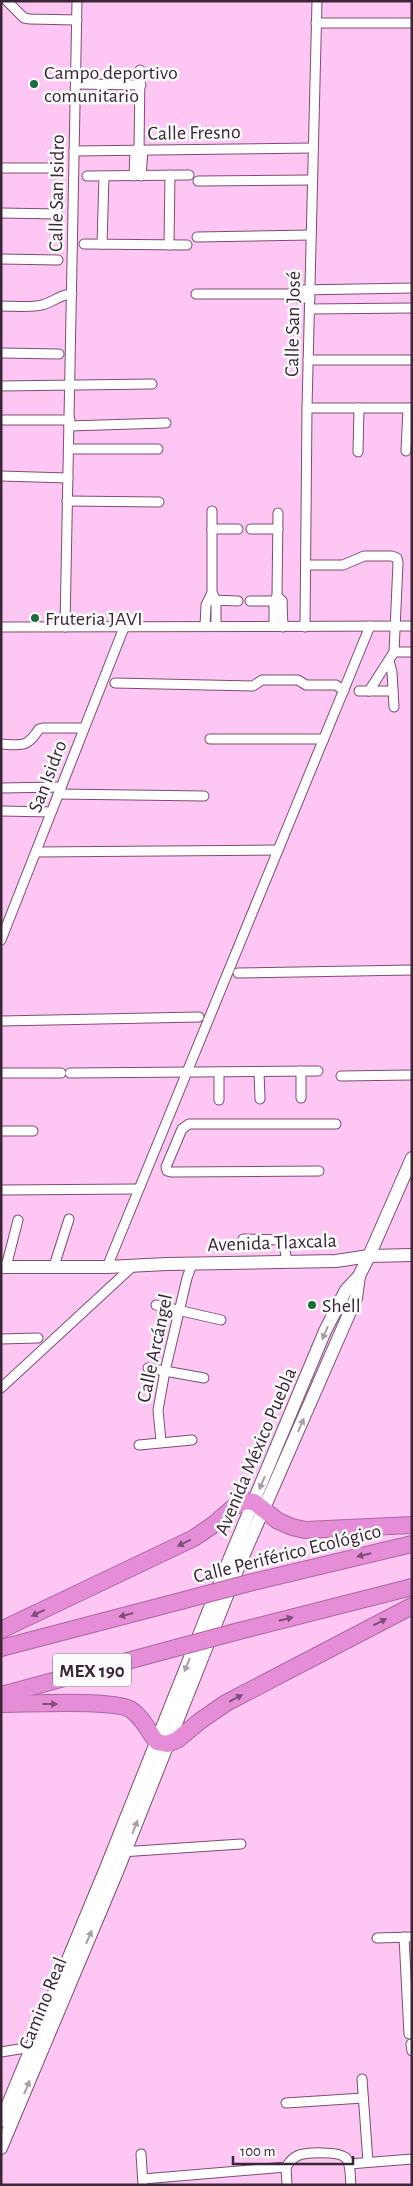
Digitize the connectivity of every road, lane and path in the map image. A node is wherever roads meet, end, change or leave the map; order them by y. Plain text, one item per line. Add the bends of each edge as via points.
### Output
1 (7, 1) edge
2 (77, 1) edge
3 (317, 1) edge
4 (77, 20) junction
5 (316, 23) junction
6 (412, 23) edge
7 (140, 70) dead end
8 (76, 84) junction
9 (140, 84) junction
10 (313, 148) junction
11 (139, 150) junction
12 (74, 151) junction
13 (1, 168) edge
14 (58, 168) dead end
15 (170, 175) junction
16 (189, 175) dead end
17 (87, 176) dead end
18 (104, 176) junction
19 (138, 176) junction
20 (198, 180) dead end
21 (312, 180) junction
22 (1, 213) edge
23 (58, 214) dead end
24 (311, 235) junction
25 (197, 236) dead end
26 (84, 244) dead end
27 (102, 244) junction
28 (169, 244) junction
29 (187, 245) dead end
30 (1, 259) edge
31 (58, 260) dead end
32 (412, 288) edge
33 (196, 294) dead end
34 (310, 294) junction
35 (72, 299) junction
36 (1, 306) edge
37 (412, 308) edge
38 (310, 309) junction
39 (1, 353) edge
40 (59, 354) dead end
41 (308, 360) junction
42 (412, 360) edge
43 (152, 384) dead end
44 (1, 386) edge
45 (71, 386) junction
46 (307, 408) junction
47 (359, 408) junction
48 (410, 408) edge
49 (1, 420) edge
50 (70, 423) junction
51 (166, 423) dead end
52 (69, 449) junction
53 (158, 449) dead end
54 (406, 451) dead end
55 (358, 452) dead end
56 (1, 476) edge
57 (68, 478) junction
58 (67, 501) junction
59 (159, 502) dead end
60 (212, 511) dead end
61 (278, 513) dead end
62 (212, 528) junction
63 (238, 529) dead end
64 (251, 529) dead end
65 (278, 529) junction
66 (306, 565) junction
67 (212, 598) junction
68 (278, 599) junction
69 (238, 600) dead end
70 (250, 601) dead end
71 (125, 625) junction
72 (396, 625) junction
73 (206, 626) junction
74 (216, 626) junction
75 (370, 626) junction
76 (412, 626) edge
77 (1, 627) edge
78 (65, 627) junction
79 (278, 627) junction
80 (305, 627) junction
81 (394, 652) junction
82 (412, 652) edge
83 (389, 661) junction
84 (115, 683) dead end
85 (344, 691) junction
86 (359, 691) dead end
87 (369, 691) junction
88 (393, 691) junction
89 (394, 707) dead end
90 (84, 728) junction
91 (210, 739) dead end
92 (323, 740) junction
93 (1, 744) edge
94 (1, 788) edge
95 (59, 790) junction
96 (204, 796) dead end
97 (1, 811) edge
98 (51, 812) junction
99 (278, 850) junction
100 (36, 852) junction
101 (1, 940) edge
102 (412, 970) edge
103 (238, 973) dead end
104 (199, 1017) dead end
105 (1, 1021) edge
106 (301, 1071) junction
107 (318, 1071) dead end
108 (219, 1072) junction
109 (259, 1072) junction
110 (1, 1073) edge
111 (186, 1073) junction
112 (412, 1075) edge
113 (341, 1076) dead end
114 (301, 1098) dead end
115 (260, 1099) dead end
116 (219, 1100) dead end
117 (336, 1124) dead end
118 (1, 1131) edge
119 (33, 1131) dead end
120 (157, 1145) junction
121 (173, 1150) junction
122 (411, 1161) edge
123 (319, 1171) dead end
124 (138, 1189) junction
125 (1, 1190) edge
126 (69, 1219) dead end
127 (18, 1220) dead end
128 (243, 1239) dead end
129 (412, 1255) edge
130 (369, 1256) junction
131 (287, 1261) junction
132 (192, 1264) junction
133 (54, 1266) junction
134 (133, 1266) junction
135 (4, 1267) edge
136 (108, 1267) junction
137 (156, 1305) dead end
138 (180, 1310) junction
139 (221, 1320) dead end
140 (38, 1338) dead end
141 (1, 1339) edge
142 (148, 1368) dead end
143 (165, 1371) junction
144 (204, 1378) dead end
145 (1, 1388) edge
146 (192, 1440) dead end
147 (161, 1441) junction
148 (139, 1445) dead end
149 (259, 1505) junction
150 (412, 1526) edge
151 (412, 1544) edge
152 (412, 1587) edge
153 (412, 1606) edge
154 (1, 1630) edge
155 (1, 1648) edge
156 (1, 1695) edge
157 (1, 1704) edge
158 (162, 1743) junction
159 (241, 1844) dead end
160 (119, 1851) junction
161 (111, 1870) junction
162 (408, 1937) edge
163 (377, 1938) dead end
164 (408, 2034) dead end
165 (411, 2044) edge
166 (32, 2047) junction
167 (412, 2051) edge
168 (1, 2052) edge
169 (362, 2079) dead end
170 (363, 2098) junction
171 (286, 2102) dead end
172 (6, 2115) edge
173 (1, 2148) edge
174 (141, 2154) dead end
175 (412, 2159) edge
176 (368, 2162) junction
177 (349, 2164) junction
178 (286, 2168) junction
179 (143, 2182) edge
180 (286, 2185) edge
181 (351, 2185) edge

1 - 4 street via 24,18
2 - 4 street, Calle San Isidro
3 - 5 street, Calle San José
4 - 8 street, Calle San Isidro
5 - 6 street
5 - 10 street, Calle San José
7 - 9 street
8 - 9 street
8 - 12 street, Calle San Isidro
9 - 11 street
10 - 11 street, Calle Fresno
10 - 21 street, Calle San José
11 - 12 street, Calle Fresno
11 - 19 street
12 - 35 street, Calle San Isidro
13 - 14 street
15 - 16 street
15 - 19 street
15 - 28 street
17 - 18 street
18 - 19 street
18 - 27 street
20 - 21 street
21 - 24 street, Calle San José
22 - 23 street
24 - 25 street
24 - 34 street, Calle San José
26 - 27 street
27 - 28 street
28 - 29 street
30 - 31 street
32 - 34 street
33 - 34 street via 291,294 298,298
34 - 38 street, Calle San José
35 - 36 street via 40,306
35 - 45 street, Calle San Isidro
37 - 38 street
38 - 41 street, Calle San José
39 - 40 street
41 - 42 street
41 - 46 street, Calle San José
43 - 45 street
44 - 45 street
45 - 50 street, Calle San Isidro
46 - 47 street
46 - 66 street, Calle San José
47 - 48 street
47 - 55 street
48 - 54 street
49 - 50 street
50 - 51 street
50 - 52 street, Calle San Isidro
52 - 53 street
52 - 57 street, Calle San Isidro
56 - 57 street
57 - 58 street, Calle San Isidro
58 - 59 street
58 - 78 street, Calle San Isidro
60 - 62 street
61 - 65 street
62 - 63 street
62 - 67 street
64 - 65 street
65 - 68 street
66 - 72 street via 343,564 364,556 397,558
66 - 80 street, Calle San José
67 - 69 street
67 - 73 street
67 - 74 street
68 - 70 street
68 - 79 street
71 - 73 street
71 - 78 street
71 - 90 street, San Isidro
72 - 75 street
72 - 76 street
72 - 81 street
73 - 74 street
74 - 79 street
75 - 80 street
75 - 85 street
77 - 78 street
79 - 80 street
81 - 82 street
81 - 83 street
83 - 87 street
83 - 88 street
84 - 85 street via 253,686 262,680 298,680 306,685 336,686
85 - 92 street
86 - 87 street
87 - 88 street
88 - 89 street
90 - 93 street via 43,728 24,745
90 - 95 street, San Isidro
91 - 92 street
92 - 99 street
94 - 95 street
95 - 96 street
95 - 98 street, San Isidro
97 - 98 street
98 - 100 street, San Isidro
99 - 100 street
99 - 111 street
100 - 101 street, San Isidro
102 - 103 street
104 - 105 street
106 - 107 street
106 - 109 street
106 - 114 street
108 - 109 street
108 - 111 street
108 - 116 street
109 - 115 street
110 - 111 street
111 - 120 street
112 - 113 street
117 - 121 street via 189,1124 184,1126
118 - 119 street
120 - 121 street
120 - 124 street
121 - 123 street via 166,1167 170,1172
122 - 130 street, Avenida México Puebla
124 - 125 street
124 - 136 street
126 - 133 street
127 - 135 street
128 - 131 street via 283,1240
129 - 130 street, Avenida Tlaxcala
130 - 131 street, Avenida Tlaxcala via 336,1261
130 - 149 street, Avenida México Puebla via 359,1276 356,1298
131 - 132 street, Avenida Tlaxcala
132 - 134 street, Avenida Tlaxcala
132 - 138 street, Calle Arcángel
133 - 135 street, Avenida Tlaxcala
133 - 136 street, Avenida Tlaxcala
134 - 136 street, Avenida Tlaxcala
134 - 145 street
137 - 138 street
138 - 139 street
138 - 143 street, Calle Arcángel
140 - 141 street
142 - 143 street
143 - 144 street
143 - 147 street, Calle Arcángel via 158,1410
146 - 147 street
147 - 148 street
149 - 150 highway via 278,1521 305,1530
149 -> 154 highway via 245,1501 194,1538
149 - 158 street, Avenida México Puebla via 240,1563
151 -> 155 highway, Calle Periférico Ecológico / MEX 190, bridge
156 -> 152 highway, MEX 190, bridge
158 -> 153 highway via 178,1740 226,1703
157 -> 158 highway via 120,1705 137,1714
158 - 160 street, Avenida México Puebla
159 - 160 street
160 - 161 street, Avenida México Puebla
161 - 166 street, Camino Real
172 -> 161 street, Camino Real
162 - 163 street
162 - 164 street
165 - 167 street
166 - 168 street
166 - 172 street, Camino Real
169 - 170 street
170 - 171 street
170 - 176 street
172 - 173 street, Camino Real
174 - 179 street
175 - 176 street
176 - 177 street
177 - 178 street via 340,2155 310,2154 296,2156
177 - 181 street
178 - 179 street
178 - 180 street

